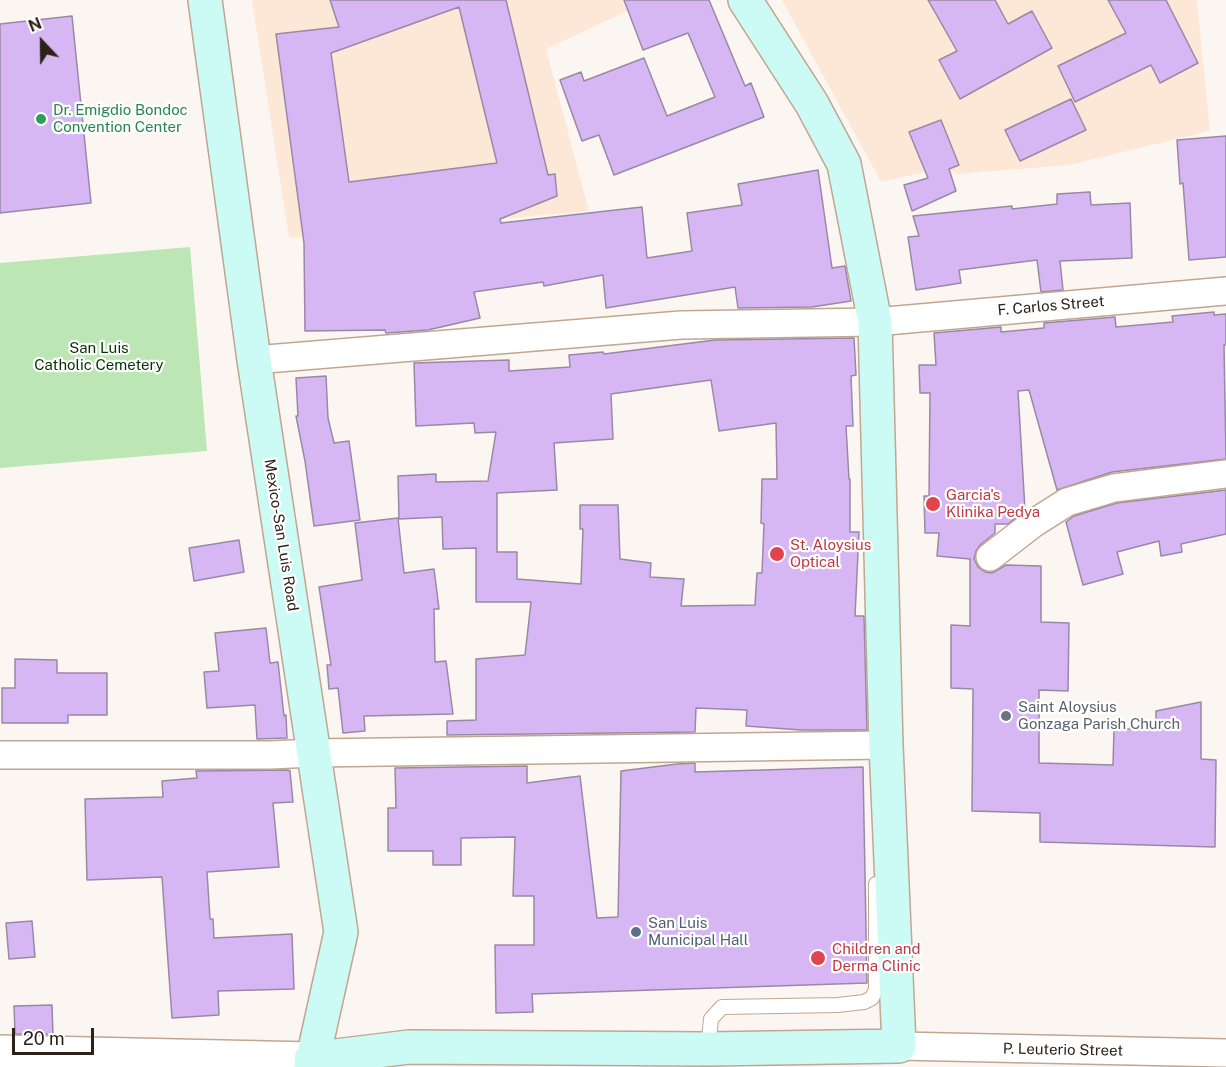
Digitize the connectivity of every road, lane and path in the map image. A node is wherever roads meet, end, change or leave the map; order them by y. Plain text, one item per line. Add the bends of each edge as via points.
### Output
1 (205, 0) edge
2 (746, 0) edge
3 (1226, 291) edge
4 (875, 322) junction
5 (255, 360) junction
6 (1226, 474) edge
7 (990, 557) dead end
8 (886, 745) junction
9 (314, 753) junction
10 (0, 755) edge
11 (886, 961) junction
12 (899, 1046) junction
13 (708, 1049) junction
14 (0, 1052) edge
15 (1226, 1053) edge
16 (311, 1063) edge

1 - 5 main road, Mexico-San Luis Road
2 - 4 main road via 812,104 844,164
3 - 4 street, F. Carlos Street
4 - 5 street, F. Carlos Street via 681,325
4 - 8 main road
5 - 9 main road, Mexico-San Luis Road
6 - 7 street via 1114,488 1067,502
8 - 9 street
8 - 11 main road via 891,866
9 - 10 street
9 - 16 main road, Mexico-San Luis Road via 341,932
11 - 12 main road
11 - 13 lane via 872,998 864,1002 722,1007 711,1019
12 - 13 main road
12 - 15 street, P. Leuterio Street
13 - 16 main road via 409,1047
14 - 16 street

